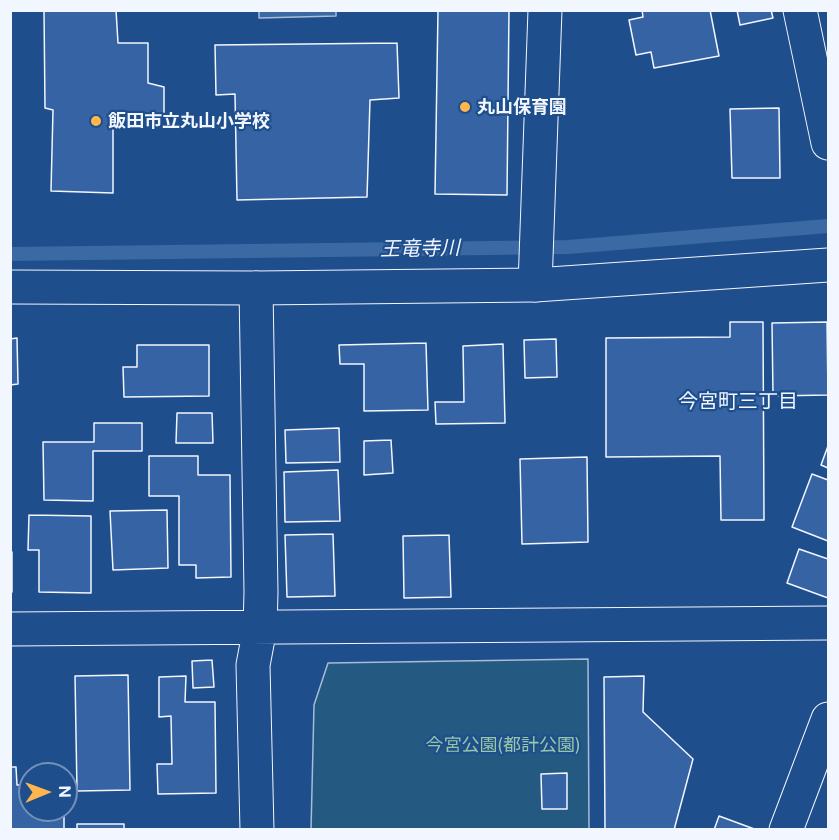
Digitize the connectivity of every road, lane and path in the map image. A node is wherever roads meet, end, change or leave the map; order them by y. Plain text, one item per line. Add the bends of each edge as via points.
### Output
1 (545, 10) edge
2 (800, 10) edge
3 (828, 143) edge
4 (828, 265) edge
5 (536, 276) junction
6 (10, 287) edge
7 (256, 288) junction
8 (828, 623) edge
9 (260, 628) junction
10 (10, 630) edge
11 (828, 719) edge
12 (257, 830) edge
13 (786, 830) edge

1 - 5 street
2 - 3 street
4 - 5 street
5 - 7 street
6 - 7 street
7 - 9 street
8 - 9 street
9 - 10 street
9 - 12 street via 253,665
11 - 13 street

